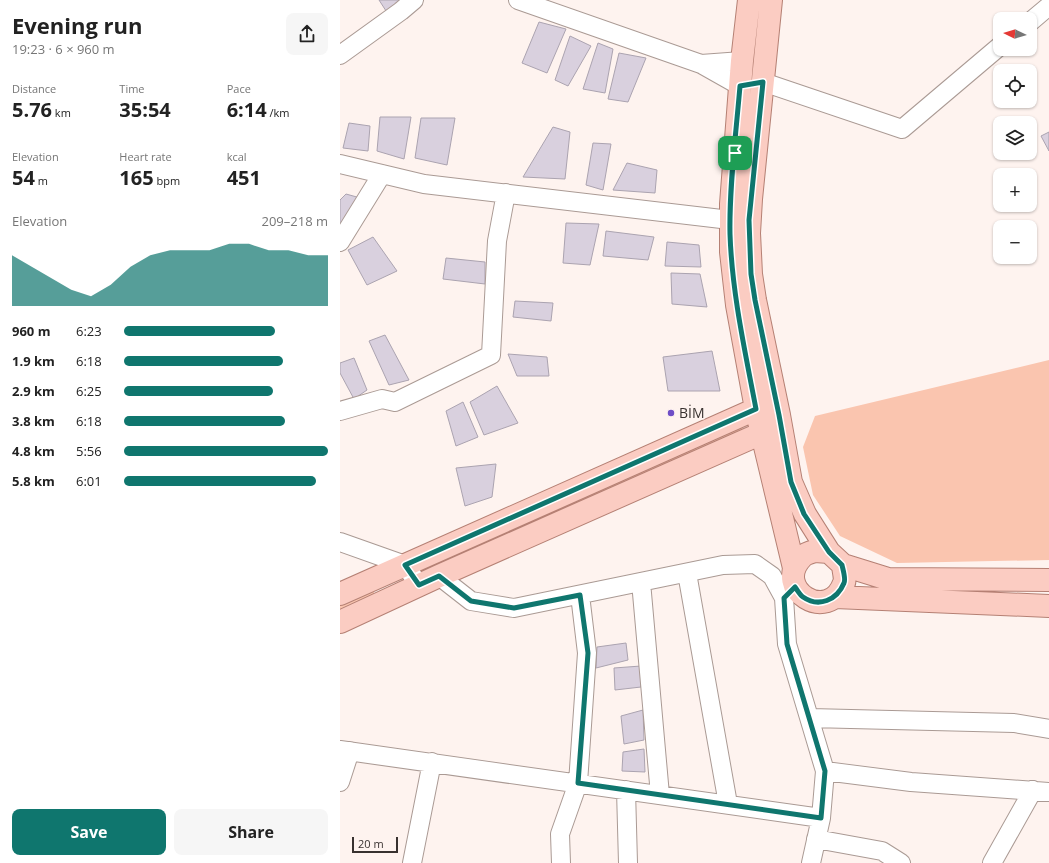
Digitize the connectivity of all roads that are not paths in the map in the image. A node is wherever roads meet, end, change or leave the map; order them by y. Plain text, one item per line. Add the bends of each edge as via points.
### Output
1 (414, 0) edge
2 (518, 0) edge
3 (749, 0) edge
4 (771, 0) edge
5 (560, 7) edge
6 (1049, 7) edge
7 (1037, 16) edge
8 (993, 52) edge
9 (340, 55) edge
10 (742, 60) junction
11 (701, 64) junction
12 (763, 82) junction
13 (740, 86) junction
14 (340, 164) edge
15 (382, 174) junction
16 (506, 193) junction
17 (740, 220) junction
18 (340, 242) edge
19 (756, 409) junction
20 (340, 411) edge
21 (779, 415) junction
22 (762, 433) junction
23 (340, 542) edge
24 (836, 559) junction
25 (405, 565) junction
26 (687, 573) junction
27 (439, 576) junction
28 (1049, 580) edge
29 (642, 582) junction
30 (419, 585) junction
31 (791, 585) junction
32 (340, 594) edge
33 (580, 595) junction
34 (835, 597) junction
35 (1049, 606) edge
36 (340, 622) edge
37 (810, 718) junction
38 (1049, 729) edge
39 (345, 750) edge
40 (432, 762) junction
41 (825, 771) junction
42 (340, 782) edge
43 (578, 783) junction
44 (626, 790) junction
45 (1041, 791) edge
46 (660, 795) junction
47 (728, 804) junction
48 (821, 818) junction
49 (816, 839) junction
50 (412, 863) edge
51 (561, 863) edge
52 (628, 863) edge
53 (811, 863) edge
54 (901, 863) edge
55 (992, 863) edge

1 - 9 street
2 - 5 street
3 - 10 main road
4 - 12 main road
5 - 11 street
6 - 7 street
8 - 12 street via 902,128
10 - 11 street
10 - 12 main road
10 - 13 main road
11 - 13 street
12 - 13 main road
12 - 17 main road
13 - 17 main road
14 - 15 street
15 - 16 street via 424,184
15 - 18 street
16 - 17 street
16 - 20 street via 496,241 491,355 395,402 382,399
17 - 19 main road via 731,252 737,305
17 - 21 main road
19 - 21 main road via 766,409
19 - 22 main road
19 - 25 main road
21 - 22 main road via 771,427
21 - 24 main road via 791,482 804,514
22 - 27 main road
22 - 31 main road
23 - 25 street
24 - 28 main road via 888,580
24 - 31 main road via 815,551 802,556
24 - 34 main road via 844,582
25 - 30 street
25 - 32 main road
26 - 29 street
26 - 31 street via 722,565 755,564
26 - 47 street
27 - 30 main road
27 - 33 street via 471,601 514,608
29 - 33 street
29 - 46 street
30 - 36 main road
31 - 34 main road via 802,597 813,602 824,602
31 - 37 street via 787,644
33 - 43 street via 588,653
34 - 35 main road
37 - 38 street via 1014,723
37 - 41 street
39 - 40 street
39 - 42 street
40 - 43 street
40 - 50 street
41 - 45 street via 911,782
41 - 48 street
43 - 44 street
43 - 51 street via 560,834
44 - 46 street
44 - 52 street
45 - 55 street
46 - 47 street
47 - 48 street
48 - 49 street
49 - 53 street
49 - 54 street via 882,850

